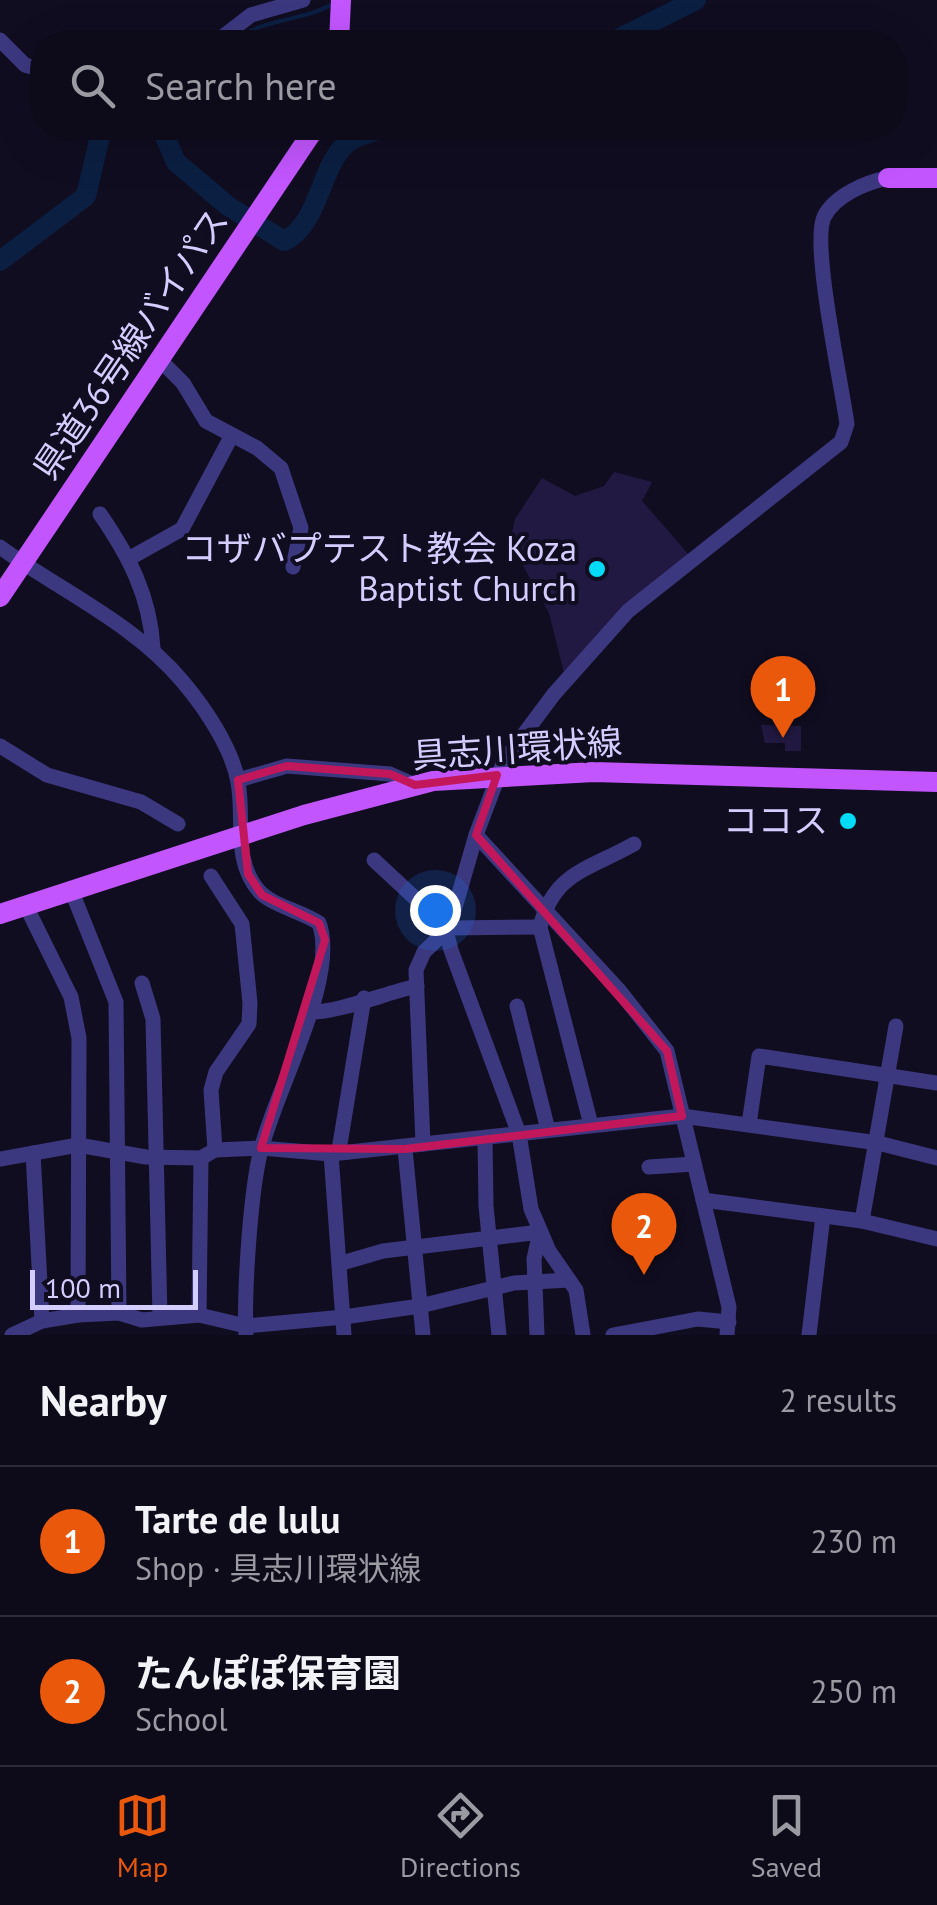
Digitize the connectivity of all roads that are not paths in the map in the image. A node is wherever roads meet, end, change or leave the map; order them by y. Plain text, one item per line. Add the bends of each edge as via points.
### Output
1 (303, 0) edge
2 (341, 0) edge
3 (232, 30) edge
4 (340, 30) edge
5 (0, 40) edge
6 (30, 67) edge
7 (307, 140) edge
8 (888, 178) joint
9 (937, 178) edge
10 (160, 360) junction
11 (230, 437) junction
12 (100, 514) dead end
13 (0, 547) edge
14 (130, 558) junction
15 (22, 563) junction
16 (294, 567) dead end
17 (0, 596) edge
18 (153, 648) junction
19 (0, 746) edge
20 (497, 775) junction
21 (238, 780) junction
22 (937, 782) edge
23 (415, 785) junction
24 (178, 824) dead end
25 (476, 835) junction
26 (242, 837) junction
27 (634, 844) dead end
28 (374, 860) dead end
29 (211, 876) dead end
30 (72, 892) junction
31 (26, 906) junction
32 (545, 908) junction
33 (0, 914) edge
34 (540, 928) junction
35 (445, 931) junction
36 (142, 983) dead end
37 (417, 986) junction
38 (364, 998) junction
39 (517, 1006) dead end
40 (309, 1012) junction
41 (896, 1026) dead end
42 (891, 1074) junction
43 (937, 1083) edge
44 (682, 1116) junction
45 (749, 1124) junction
46 (591, 1125) junction
47 (548, 1130) junction
48 (520, 1134) junction
49 (485, 1138) junction
50 (878, 1143) junction
51 (422, 1144) junction
52 (78, 1145) junction
53 (261, 1148) junction
54 (405, 1149) junction
55 (118, 1151) junction
56 (335, 1152) junction
57 (33, 1153) junction
58 (208, 1154) junction
59 (159, 1157) junction
60 (937, 1158) edge
61 (0, 1159) edge
62 (694, 1164) junction
63 (649, 1166) dead end
64 (703, 1200) junction
65 (824, 1216) junction
66 (862, 1221) junction
67 (540, 1232) junction
68 (490, 1236) junction
69 (937, 1239) edge
70 (414, 1249) junction
71 (342, 1263) junction
72 (568, 1280) junction
73 (534, 1282) junction
74 (494, 1287) junction
75 (420, 1306) junction
76 (119, 1314) junction
77 (199, 1315) junction
78 (78, 1316) junction
79 (160, 1316) junction
80 (344, 1317) junction
81 (42, 1321) junction
82 (728, 1329) edge
83 (246, 1330) edge
84 (12, 1335) edge
85 (344, 1335) edge
86 (423, 1335) edge
87 (499, 1335) edge
88 (537, 1335) edge
89 (583, 1335) edge
90 (614, 1335) edge
91 (808, 1335) edge

1 - 3 street via 251,15
2 - 4 main road
5 - 6 street
7 - 10 main road, 県道36号線バイパス
8 - 9 main road
8 - 20 street via 868,182 833,205 821,225 847,424 836,450 628,611 554,694
10 - 11 street via 206,421
10 - 15 main road, 県道36号線バイパス
11 - 14 street via 182,529
11 - 16 street via 282,468 301,528
12 - 14 street
13 - 15 street
14 - 18 street via 151,618
15 - 17 main road, 県道36号線バイパス
15 - 18 street
18 - 21 street via 218,735
19 - 24 street via 46,775 142,802
20 - 22 main road, 具志川環状線
20 - 23 main road, 具志川環状線
20 - 25 street
21 - 23 street via 287,766 374,772
21 - 26 street
23 - 26 main road, 具志川環状線
25 - 32 street
25 - 35 street
26 - 30 main road, 具志川環状線
26 - 40 street via 248,874 262,895 319,923 324,958
27 - 32 street via 564,870
28 - 35 street
29 - 58 street via 242,924 250,1003 249,1024 216,1072
30 - 31 main road, 具志川環状線
30 - 55 street via 116,1002
31 - 33 main road, 具志川環状線
31 - 52 street via 71,997 82,1074
32 - 34 street
32 - 44 street via 667,1052
34 - 35 street
34 - 46 street
35 - 37 street via 424,952
35 - 48 street
36 - 59 street via 153,1018
37 - 38 street
37 - 51 street
38 - 40 street via 332,1012
38 - 56 street
39 - 47 street
40 - 53 street
41 - 42 street
42 - 43 street
42 - 45 street via 759,1056
42 - 50 street
44 - 45 street
44 - 46 street
44 - 62 street
45 - 50 street
46 - 47 street
47 - 48 street
48 - 49 street
48 - 67 street via 526,1192
49 - 51 street
49 - 68 street
50 - 60 street
50 - 66 street
51 - 54 street
52 - 55 street
52 - 57 street
52 - 78 street
53 - 56 street
53 - 58 street
53 - 83 street
54 - 56 street
54 - 70 street
55 - 59 street
55 - 76 street
56 - 71 street
57 - 61 street
57 - 81 street
58 - 59 street
58 - 77 street
59 - 79 street
62 - 63 street
62 - 64 street
64 - 65 street
64 - 82 street via 729,1307
65 - 66 street
65 - 91 street
66 - 69 street
67 - 68 street
67 - 72 street
67 - 73 street
68 - 70 street
68 - 74 street
70 - 71 street
70 - 75 street
71 - 80 street
72 - 73 street
72 - 89 street via 579,1301
73 - 74 street
73 - 88 street
74 - 75 street
74 - 87 street
75 - 80 street
75 - 86 street
76 - 78 street
76 - 79 street
77 - 79 street
77 - 83 street
78 - 81 street
80 - 83 street
80 - 85 street
81 - 84 street
82 - 90 street via 698,1318

